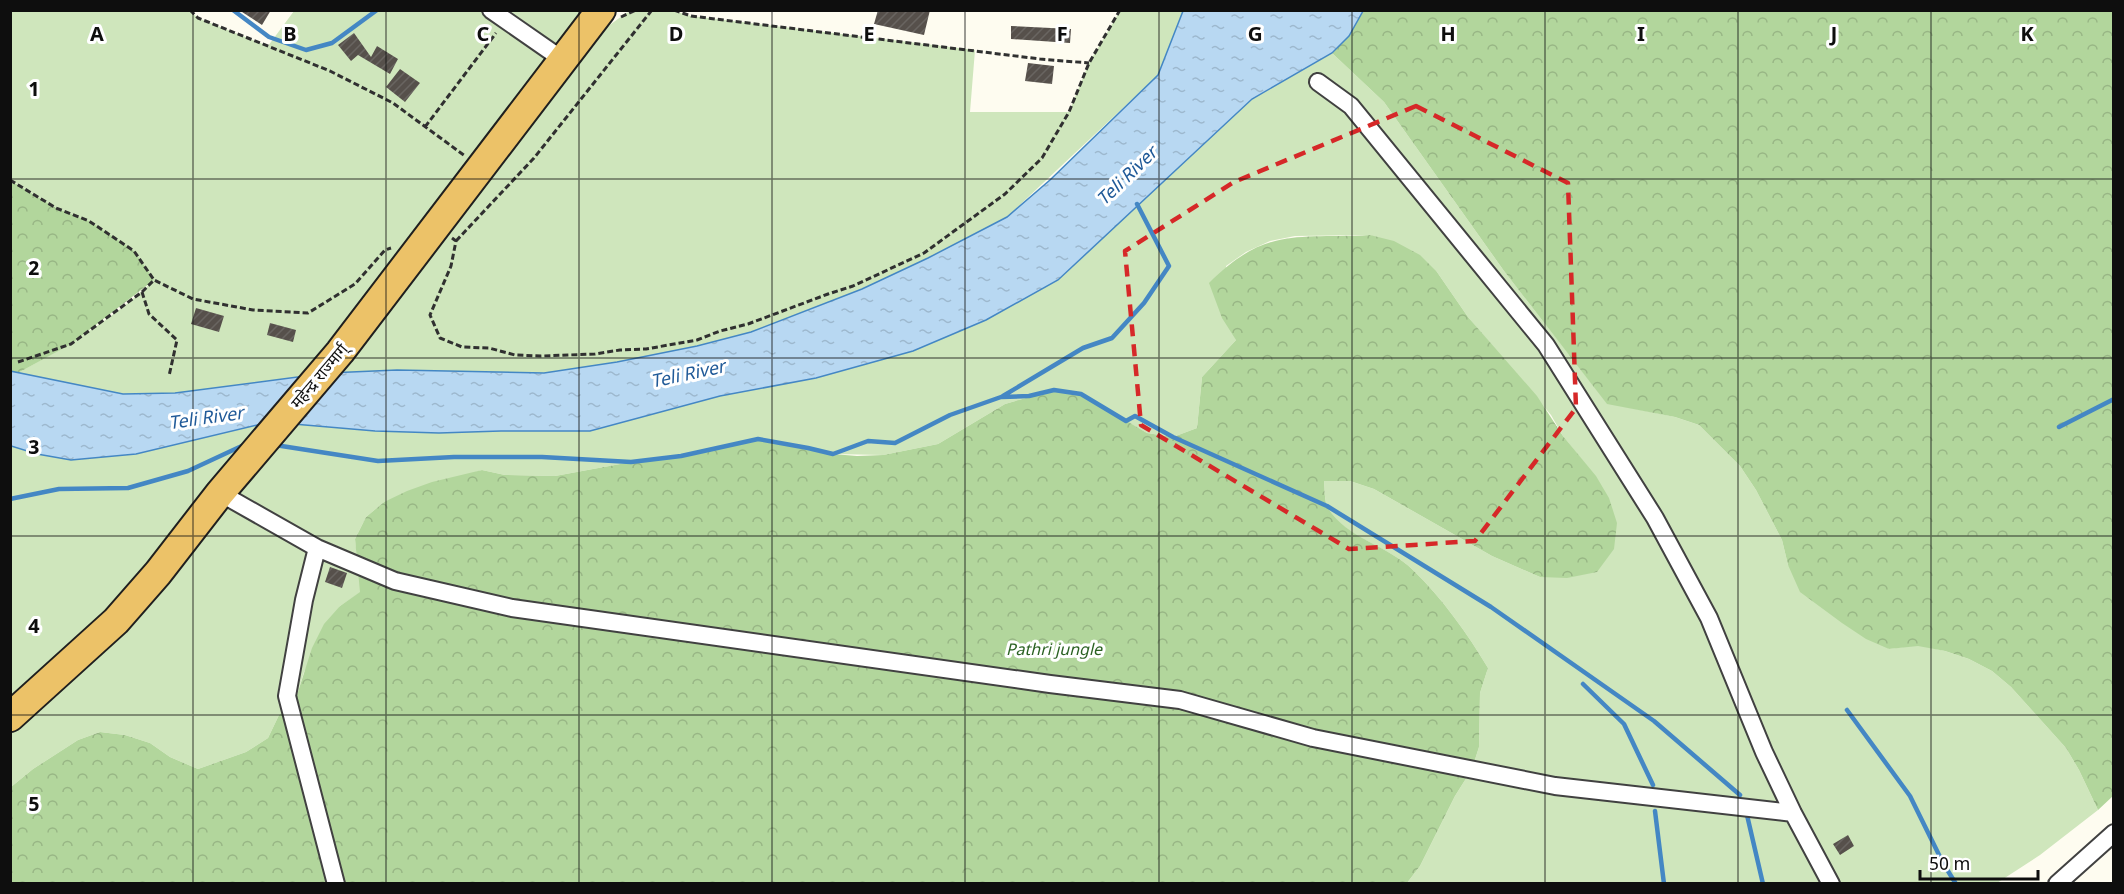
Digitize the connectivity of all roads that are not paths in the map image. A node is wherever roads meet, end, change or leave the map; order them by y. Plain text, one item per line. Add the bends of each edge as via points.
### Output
1 (601, 10) edge
2 (498, 15) edge
3 (563, 60) junction
4 (1318, 82) dead end
5 (220, 493) junction
6 (316, 548) junction
7 (10, 717) edge
8 (1793, 813) junction
9 (2114, 833) edge
10 (336, 884) edge
11 (1832, 884) edge
12 (2057, 884) edge

1 - 3 highway, महेन्द्र राज्मार्ग्
2 - 3 street
3 - 5 highway, महेन्द्र राज्मार्ग् via 481,167 446,234
4 - 8 street via 1352,106 1546,345 1655,518 1709,618
5 - 6 street
5 - 7 highway, महेन्द्र राज्मार्ग् via 116,621
6 - 8 street via 395,581 512,608 1180,700 1313,738 1555,786
6 - 10 street via 286,696
8 - 11 street
9 - 12 street

